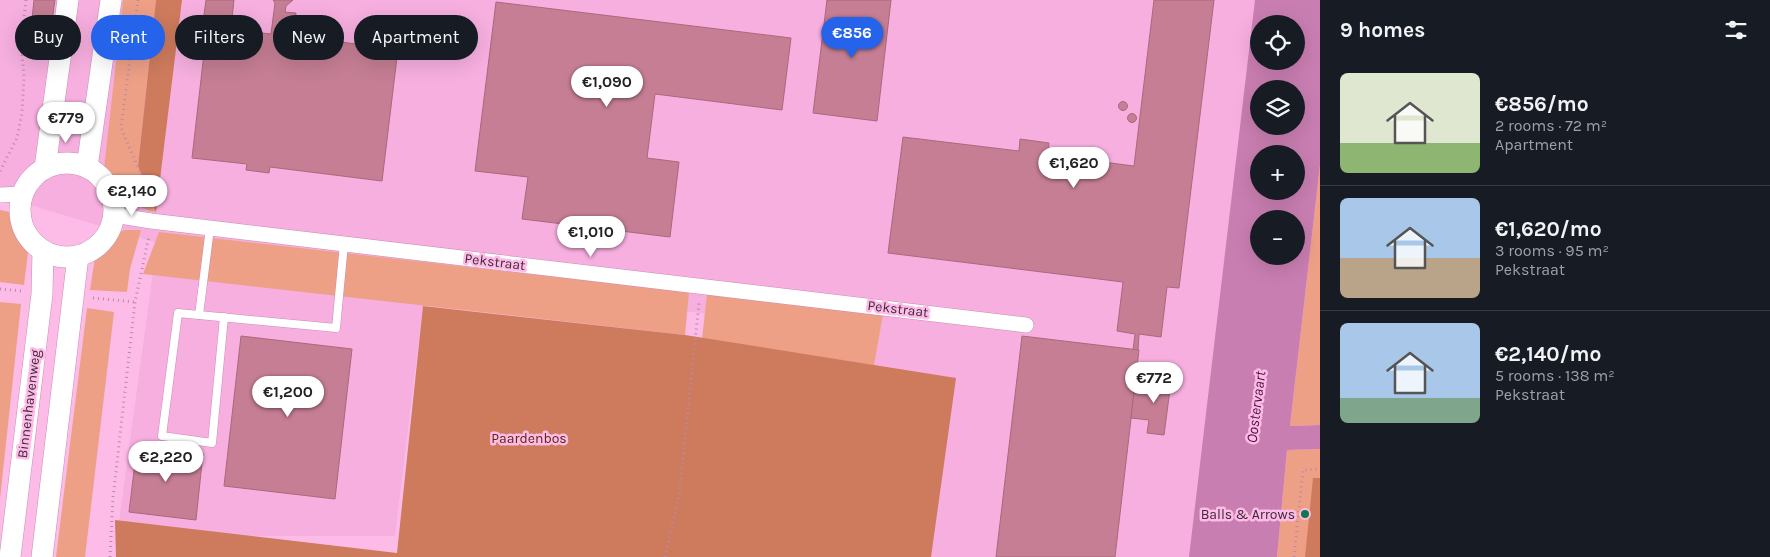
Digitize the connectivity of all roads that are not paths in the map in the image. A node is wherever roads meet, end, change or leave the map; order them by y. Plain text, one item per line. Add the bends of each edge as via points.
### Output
1 (68, 0) edge
2 (111, 0) edge
3 (87, 167) junction
4 (45, 168) junction
5 (22, 194) junction
6 (0, 195) edge
7 (114, 215) junction
8 (210, 228) junction
9 (344, 244) junction
10 (43, 251) junction
11 (78, 256) junction
12 (199, 315) junction
13 (224, 318) junction
14 (1026, 325) dead end
15 (10, 557) edge
16 (42, 557) edge

1 - 4 main road
2 - 3 main road
3 - 4 main road via 66,163
3 - 7 main road via 108,187
4 - 5 main road via 31,179
5 - 6 street
5 - 10 main road via 22,222 28,236
7 - 8 street, Pekstraat
7 - 11 main road via 108,233 96,248
8 - 9 street, Pekstraat
8 - 12 lane
9 - 13 lane via 336,328
9 - 14 street, Pekstraat
10 - 11 main road via 60,257
10 - 15 main road, Binnenhavenweg via 42,294
11 - 16 main road
12 - 13 lane
12 - 13 lane via 178,313 162,436 212,443

